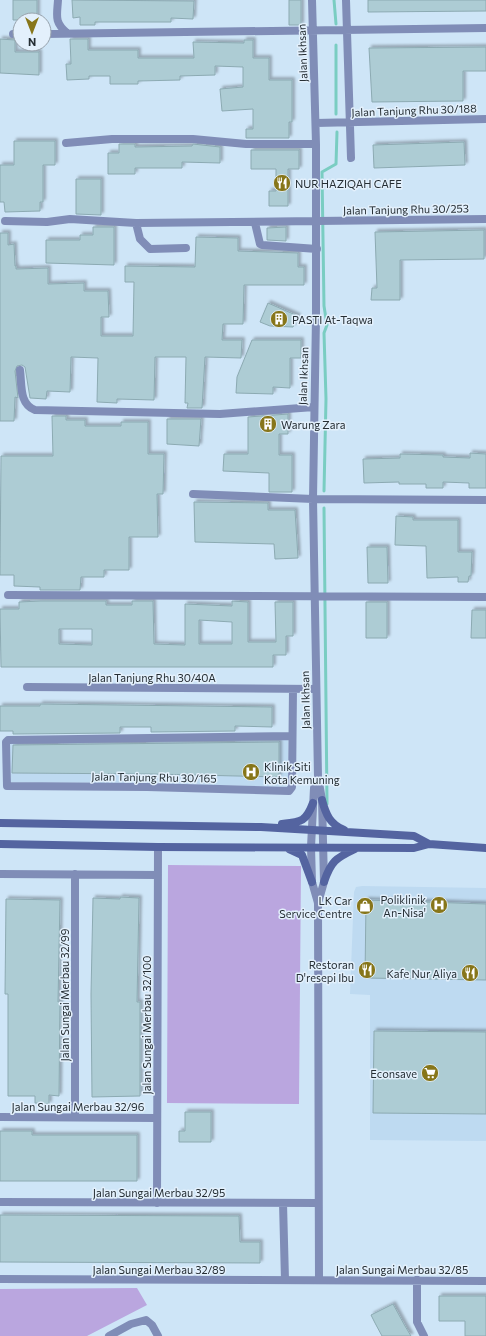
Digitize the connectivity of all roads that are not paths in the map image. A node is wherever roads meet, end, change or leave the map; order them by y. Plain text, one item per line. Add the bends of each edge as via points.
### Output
1 (58, 0) edge
2 (312, 0) edge
3 (346, 0) edge
4 (486, 28) edge
5 (347, 29) junction
6 (312, 30) junction
7 (67, 33) junction
8 (52, 34) edge
9 (486, 119) edge
10 (316, 123) junction
11 (346, 123) junction
12 (66, 143) dead end
13 (316, 144) junction
14 (351, 158) dead end
15 (486, 219) edge
16 (4, 221) dead end
17 (321, 221) junction
18 (255, 222) junction
19 (136, 223) junction
20 (186, 248) dead end
21 (317, 249) junction
22 (20, 370) dead end
23 (314, 407) junction
24 (193, 494) dead end
25 (312, 499) junction
26 (486, 500) edge
27 (8, 595) dead end
28 (318, 595) junction
29 (486, 597) edge
30 (27, 687) dead end
31 (316, 688) junction
32 (293, 689) junction
33 (292, 736) junction
34 (318, 777) junction
35 (322, 800) junction
36 (313, 803) junction
37 (0, 823) edge
38 (261, 827) junction
39 (312, 830) junction
40 (324, 830) junction
41 (365, 833) junction
42 (0, 844) edge
43 (429, 844) junction
44 (158, 847) junction
45 (279, 847) junction
46 (312, 847) junction
47 (324, 848) junction
48 (358, 848) junction
49 (486, 848) edge
50 (0, 874) edge
51 (75, 874) junction
52 (158, 875) junction
53 (312, 882) junction
54 (324, 882) junction
55 (318, 903) junction
56 (0, 1117) edge
57 (75, 1117) junction
58 (156, 1118) junction
59 (0, 1202) edge
60 (157, 1203) junction
61 (283, 1203) junction
62 (318, 1203) junction
63 (0, 1279) edge
64 (285, 1280) junction
65 (319, 1280) junction
66 (417, 1280) junction
67 (486, 1281) edge
68 (109, 1336) edge
69 (158, 1336) edge
70 (424, 1336) edge

1 - 7 street via 56,20
2 - 6 street, Jalan Ikhsan
3 - 5 street
4 - 5 street
5 - 6 street
5 - 11 street
6 - 7 street
6 - 10 street, Jalan Ikhsan
7 - 8 street
9 - 11 street, Jalan Tanjung Rhu 30/188
10 - 11 street, Jalan Tanjung Rhu 30/188
10 - 13 street, Jalan Ikhsan
11 - 14 street
12 - 13 street via 112,139 193,139 246,144
13 - 17 street, Jalan Ikhsan
15 - 17 street, Jalan Tanjung Rhu 30/253
16 - 19 street, Jalan Tanjung Rhu 30/253 via 47,222 70,219
17 - 18 street, Jalan Tanjung Rhu 30/253
17 - 21 street, Jalan Ikhsan
18 - 19 street, Jalan Tanjung Rhu 30/253
18 - 21 street via 262,245
19 - 20 street via 140,239 150,249
21 - 23 street, Jalan Ikhsan
22 - 23 street via 24,402 35,410 220,414
23 - 25 street, Jalan Ikhsan
24 - 25 street
25 - 26 street
25 - 28 street, Jalan Ikhsan
27 - 28 street
28 - 29 street
28 - 31 street, Jalan Ikhsan
30 - 32 street, Jalan Tanjung Rhu 30/40A
31 - 32 street, Jalan Tanjung Rhu 30/40A
31 - 34 street, Jalan Ikhsan
32 - 33 street
33 - 33 street, Jalan Tanjung Rhu 30/165 via 8,740 7,786 289,791 292,787
34 - 35 street, Jalan Ikhsan
34 - 36 street, Jalan Ikhsan
35 - 40 street, Jalan Ikhsan
35 - 41 main road via 326,814 336,826
36 - 38 main road via 308,816 301,821
36 - 39 street, Jalan Ikhsan
37 - 38 main road
38 - 39 main road
39 - 40 main road
39 - 46 street, Jalan Ikhsan
40 - 41 main road
40 - 47 street, Jalan Ikhsan
41 - 43 main road via 414,836
42 - 44 main road
43 - 48 main road via 414,848
43 - 49 main road
44 - 45 main road
44 - 52 street, Jalan Sungai Merbau 32/100
45 - 46 main road
45 - 53 main road via 295,850 302,855
46 - 47 main road
46 - 53 street, Jalan Ikhsan
47 - 48 main road
47 - 54 street, Jalan Ikhsan
48 - 54 main road via 336,859 328,869
50 - 51 street
51 - 52 street
51 - 57 street, Jalan Sungai Merbau 32/99
52 - 58 street, Jalan Sungai Merbau 32/100
53 - 55 street, Jalan Ikhsan
54 - 55 street, Jalan Ikhsan
55 - 62 street
56 - 57 street, Jalan Sungai Merbau 32/96
57 - 58 street, Jalan Sungai Merbau 32/96
58 - 60 street, Jalan Sungai Merbau 32/100
59 - 60 street, Jalan Sungai Merbau 32/95
60 - 61 street, Jalan Sungai Merbau 32/95
61 - 62 street, Jalan Sungai Merbau 32/95
61 - 64 street
62 - 65 street
63 - 64 street, Jalan Sungai Merbau 32/89
64 - 65 street, Jalan Sungai Merbau 32/89
65 - 66 street, Jalan Sungai Merbau 32/85
66 - 67 street, Jalan Sungai Merbau 32/85
66 - 70 street via 417,1322
68 - 69 street via 131,1324 146,1320

